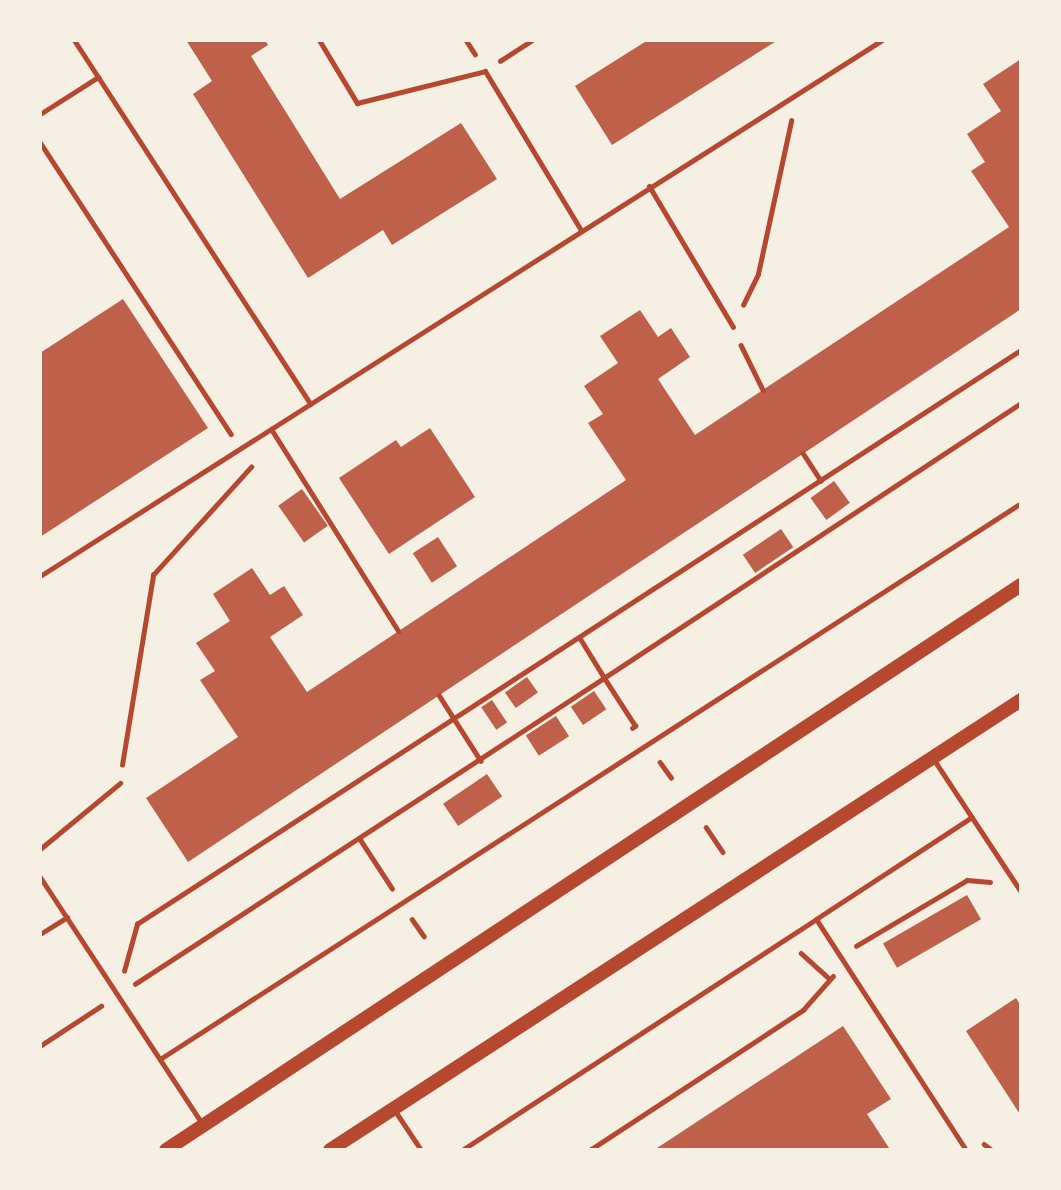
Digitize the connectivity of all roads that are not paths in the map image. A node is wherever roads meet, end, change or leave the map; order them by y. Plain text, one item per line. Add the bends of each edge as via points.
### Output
1 (74, 40) edge
2 (319, 40) edge
3 (882, 40) edge
4 (98, 77) junction
5 (40, 114) edge
6 (649, 186) junction
7 (582, 230) junction
8 (733, 327) road end
9 (310, 404) junction
10 (271, 429) junction
11 (1021, 503) edge
12 (40, 576) edge
13 (1021, 585) edge
14 (398, 631) dead end
15 (1021, 700) edge
16 (932, 758) junction
17 (120, 783) road end
18 (972, 817) junction
19 (40, 849) edge
20 (40, 877) edge
21 (1021, 892) edge
22 (66, 917) junction
23 (816, 919) junction
24 (40, 934) edge
25 (160, 1059) junction
26 (393, 1109) junction
27 (203, 1125) junction
28 (166, 1150) edge
29 (330, 1150) edge
30 (421, 1150) edge
31 (462, 1150) edge
32 (966, 1150) edge

1 - 4 lane
2 - 7 lane via 357,103 485,71
3 - 6 lane
4 - 5 lane
4 - 9 lane
6 - 7 lane
6 - 8 lane
7 - 9 lane
9 - 10 lane
10 - 12 lane
10 - 14 lane
11 - 25 lane
13 - 27 main road
15 - 16 main road
16 - 18 lane
16 - 26 main road
17 - 19 lane
18 - 21 lane
18 - 23 lane
20 - 22 lane
22 - 24 lane
22 - 25 lane
23 - 31 lane
23 - 32 lane
25 - 27 lane
26 - 29 main road
26 - 30 lane
27 - 28 main road

